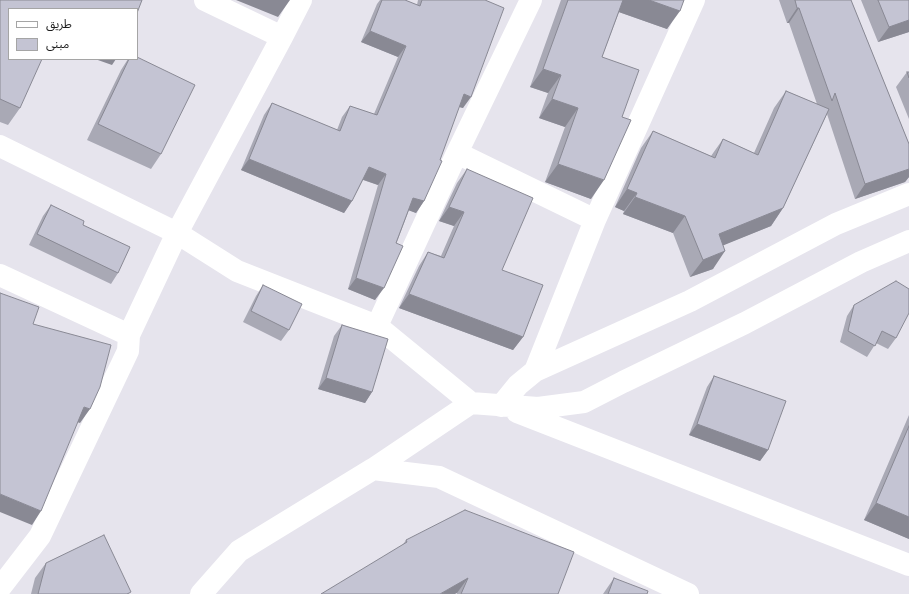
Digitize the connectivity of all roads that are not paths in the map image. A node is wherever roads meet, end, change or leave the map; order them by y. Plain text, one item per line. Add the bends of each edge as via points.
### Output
1 (205, 0) edge
2 (301, 0) edge
3 (531, 0) edge
4 (694, 0) edge
5 (282, 37) junction
6 (0, 146) edge
7 (457, 153) junction
8 (909, 194) edge
9 (595, 220) junction
10 (177, 233) junction
11 (909, 241) edge
12 (0, 276) edge
13 (377, 326) junction
14 (129, 335) junction
15 (535, 371) junction
16 (471, 403) junction
17 (501, 406) junction
18 (373, 469) junction
19 (909, 565) edge
20 (0, 588) edge
21 (201, 594) edge
22 (688, 594) edge

1 - 5 street
2 - 5 street
3 - 7 street
4 - 9 street
5 - 10 street
6 - 10 street
7 - 9 street
7 - 13 street
8 - 15 street via 836,224 690,301
9 - 15 street
10 - 13 street via 237,271
10 - 14 street
11 - 17 street via 860,262 745,323 584,402 538,408
12 - 14 street
13 - 16 street
14 - 20 street via 128,351 40,536
15 - 17 street via 518,385
16 - 17 street
16 - 18 street
17 - 19 street
18 - 21 street via 239,552
18 - 22 street via 439,477

